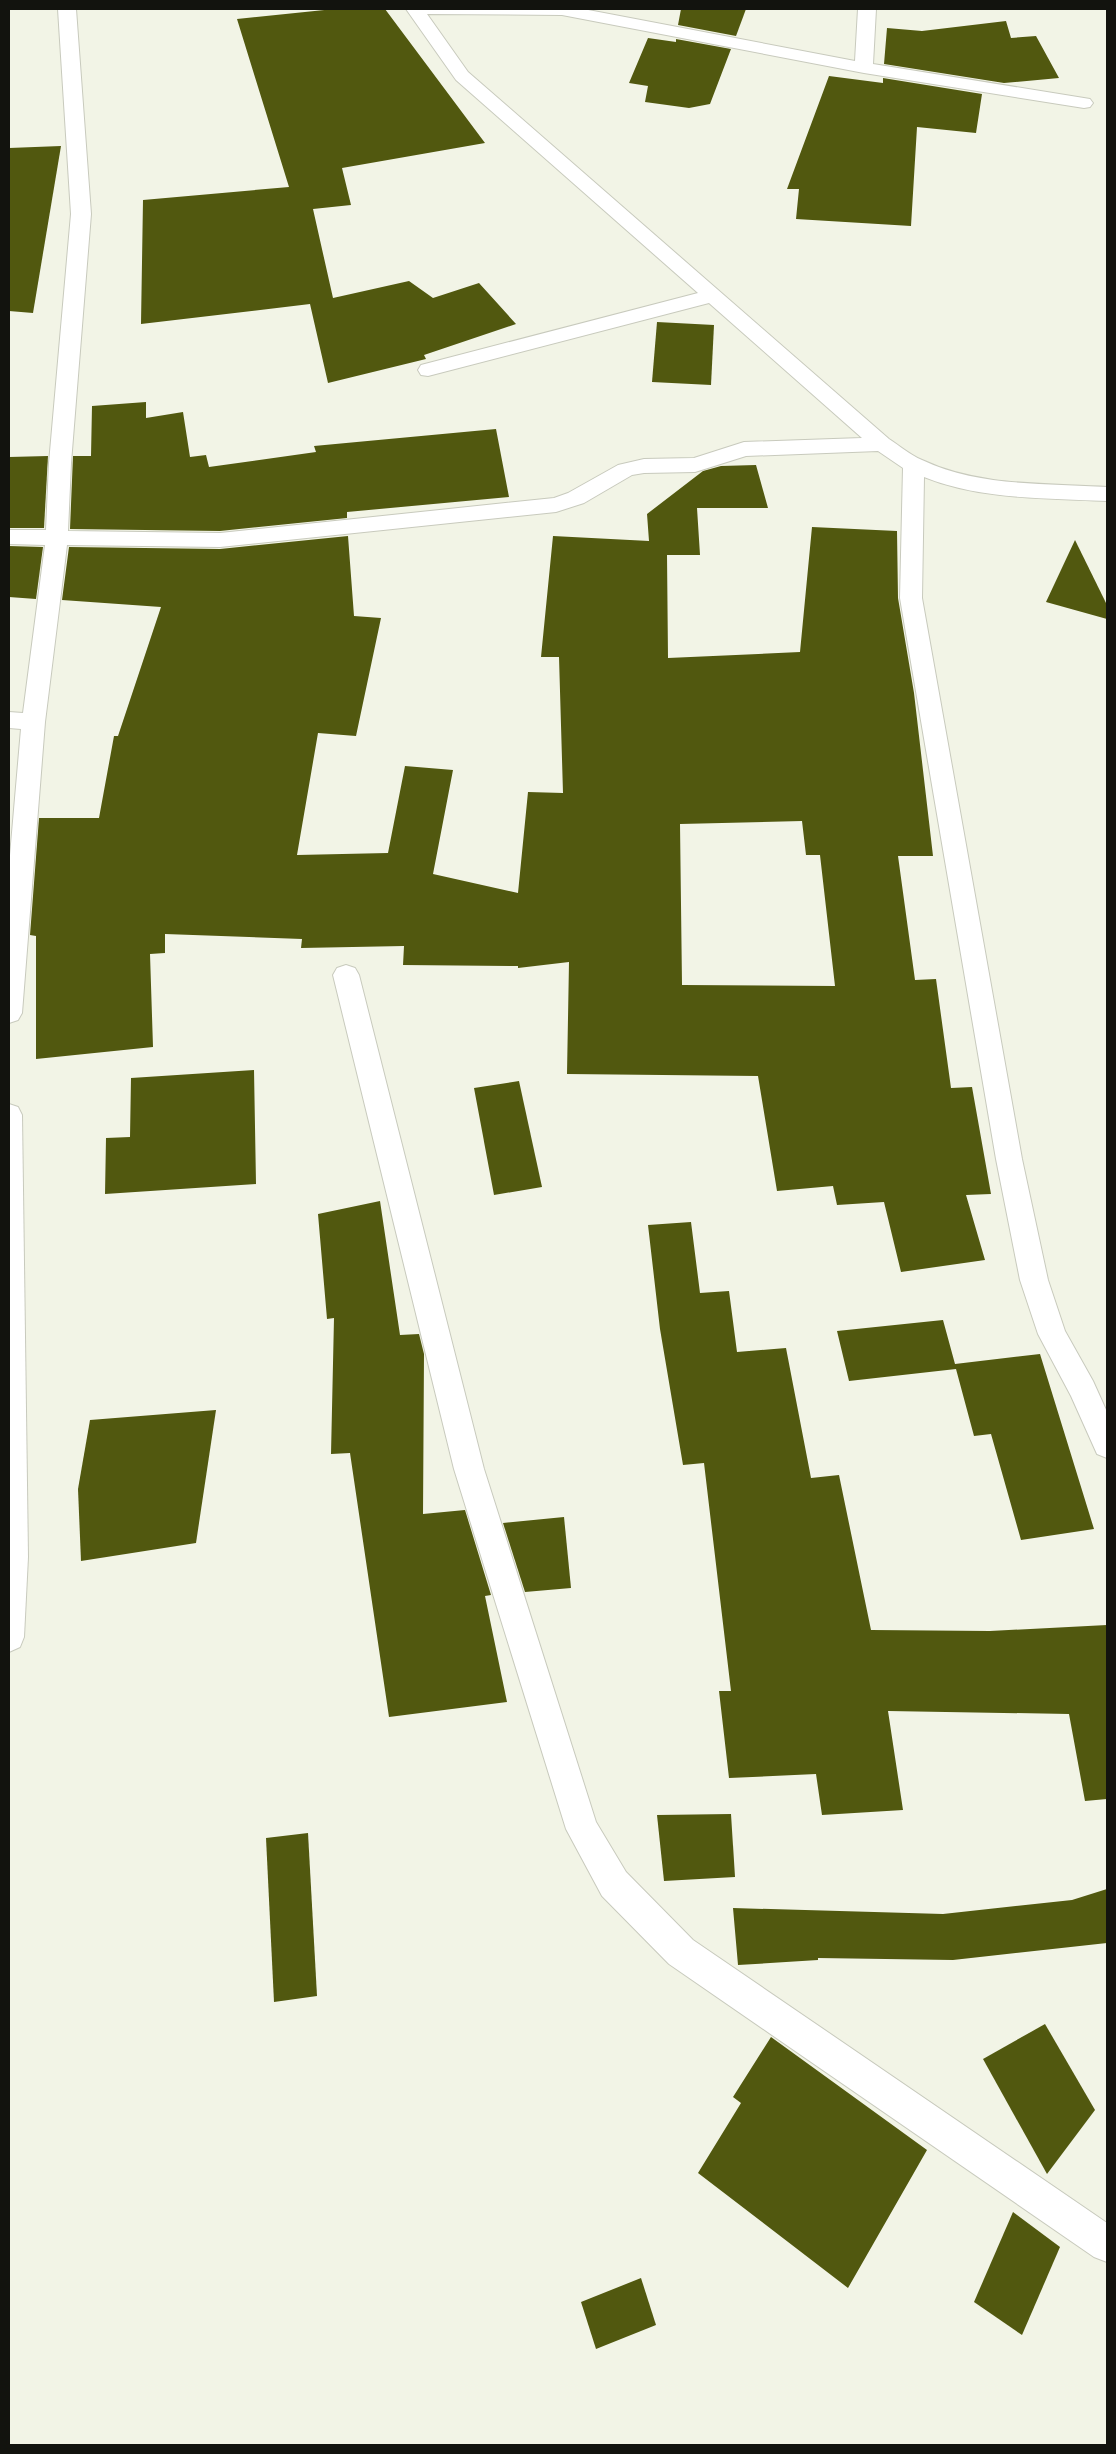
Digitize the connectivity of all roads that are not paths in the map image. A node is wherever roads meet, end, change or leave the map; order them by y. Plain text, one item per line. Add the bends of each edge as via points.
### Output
1 (67, 9) edge
2 (415, 9) edge
3 (867, 9) edge
4 (864, 68) junction
5 (1084, 104) dead end
6 (712, 296) junction
7 (428, 370) dead end
8 (882, 444) junction
9 (914, 465) junction
10 (1107, 494) edge
11 (9, 537) edge
12 (58, 538) junction
13 (9, 720) edge
14 (33, 722) junction
15 (346, 975) dead end
16 (9, 1013) edge
17 (9, 1115) edge
18 (10, 1412) edge
19 (1107, 1445) edge
20 (9, 1637) edge
21 (1107, 2244) edge

1 - 12 street via 81,214 60,464
2 - 4 street via 562,10
2 - 6 street via 462,76
3 - 4 street
4 - 5 street
6 - 7 street
6 - 8 street
8 - 9 street
8 - 12 street via 744,449 695,465 644,466 626,470 576,498 556,505 220,540
9 - 10 street via 979,484
9 - 19 street via 911,598 1009,1160 1034,1280 1052,1334 1083,1390
11 - 12 street
12 - 14 street
13 - 14 street
14 - 16 street
15 - 21 street via 469,1469 582,1829 614,1884 681,1952
17 - 18 street
18 - 20 street via 13,1557

